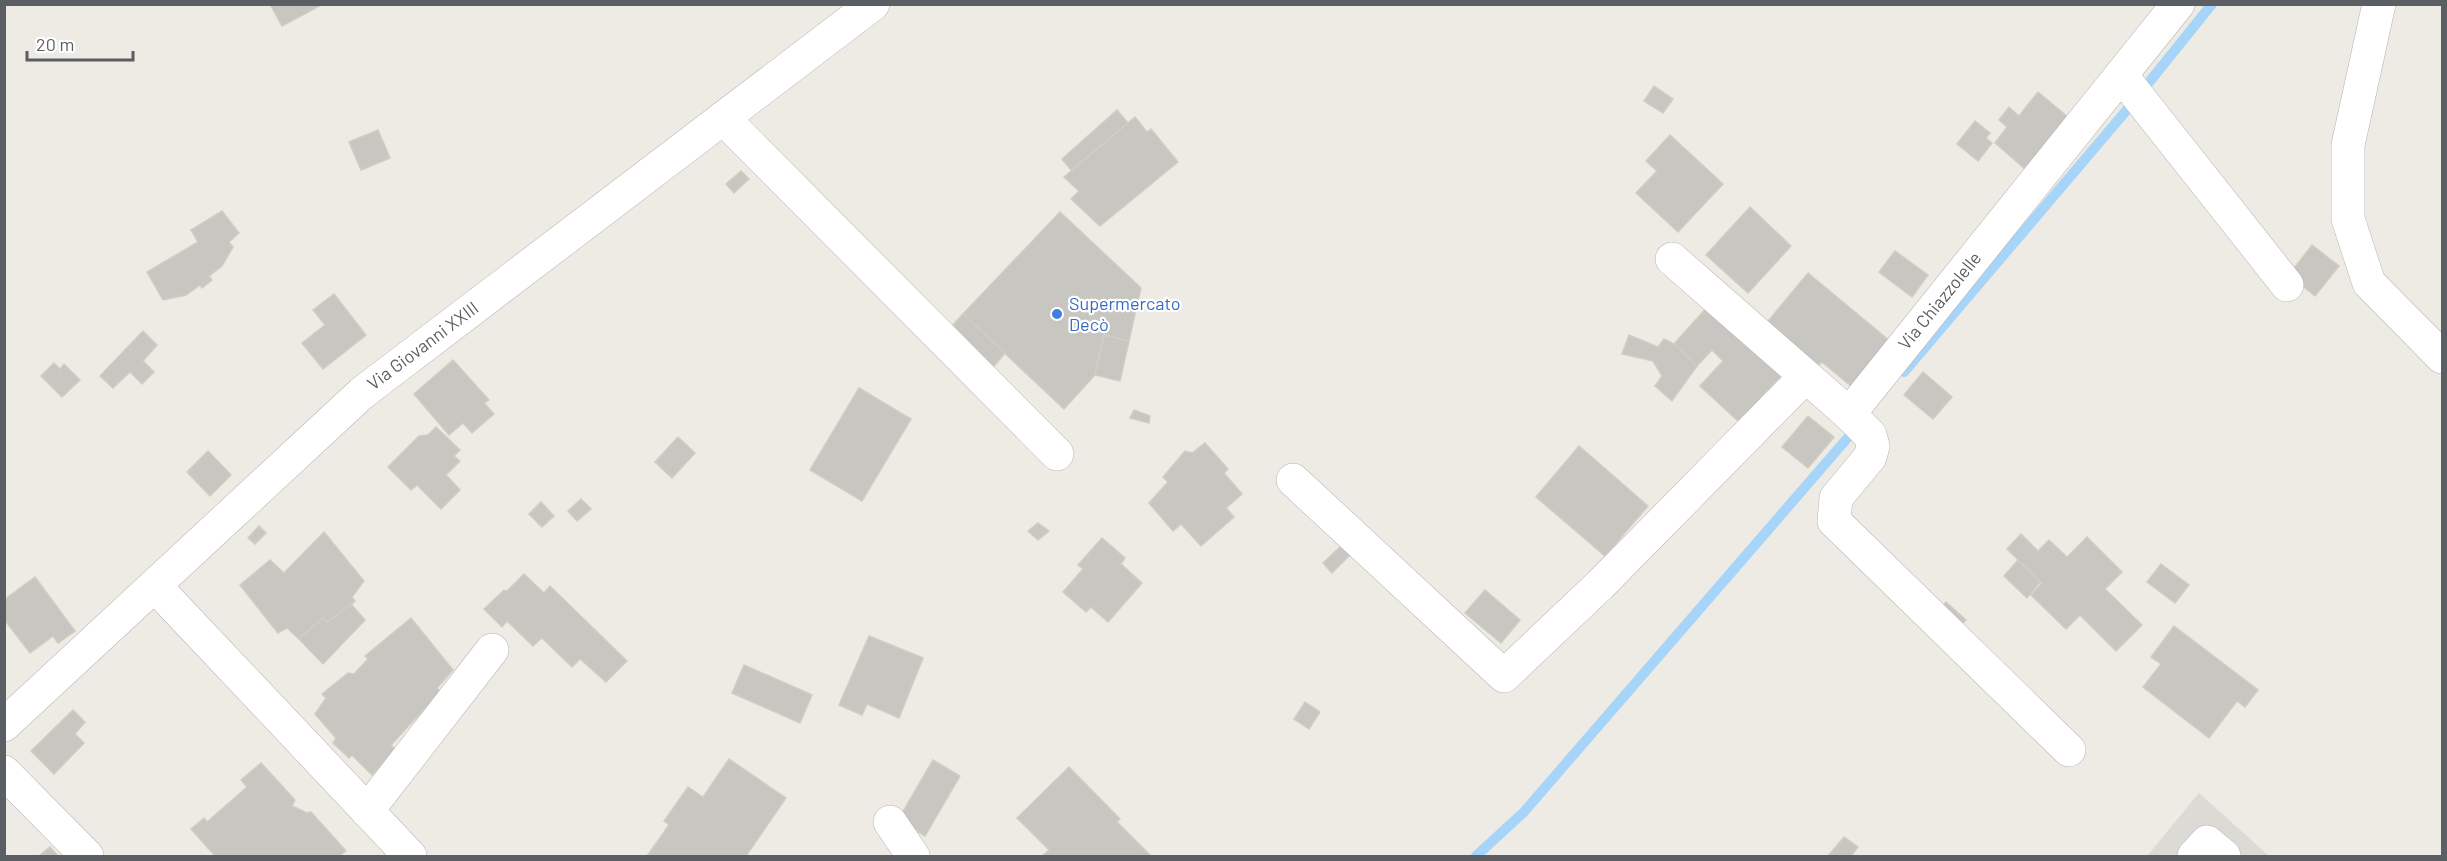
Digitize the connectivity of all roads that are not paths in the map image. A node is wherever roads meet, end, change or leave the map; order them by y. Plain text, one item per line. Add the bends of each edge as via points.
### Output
1 (873, 4) edge
2 (2178, 4) edge
3 (2379, 4) edge
4 (2132, 89) junction
5 (723, 118) junction
6 (1672, 259) dead end
7 (2287, 285) dead end
8 (2442, 357) edge
9 (1805, 377) junction
10 (1859, 424) junction
11 (1057, 454) dead end
12 (1293, 480) dead end
13 (154, 586) junction
14 (492, 650) dead end
15 (4, 725) edge
16 (2069, 750) dead end
17 (4, 772) edge
18 (368, 812) junction
19 (890, 822) dead end
20 (87, 856) edge
21 (410, 856) edge
22 (913, 856) edge
23 (2194, 856) edge
24 (2224, 856) edge

1 - 5 street, Via Giovanni XXIII
2 - 4 street, Via Chiazzolelle
3 - 8 street via 2348,145 2348,219 2368,283
4 - 7 street
4 - 10 street, Via Chiazzolelle
5 - 11 street
5 - 13 street, Via Giovanni XXIII via 362,393
6 - 9 street
9 - 10 street
9 - 12 street via 1600,585 1504,676
10 - 16 street via 1873,446 1870,457 1836,498 1834,521
13 - 15 street, Via Giovanni XXIII
13 - 18 street
14 - 18 street
17 - 20 street
18 - 21 street
19 - 22 street
23 - 24 street via 2206,842

